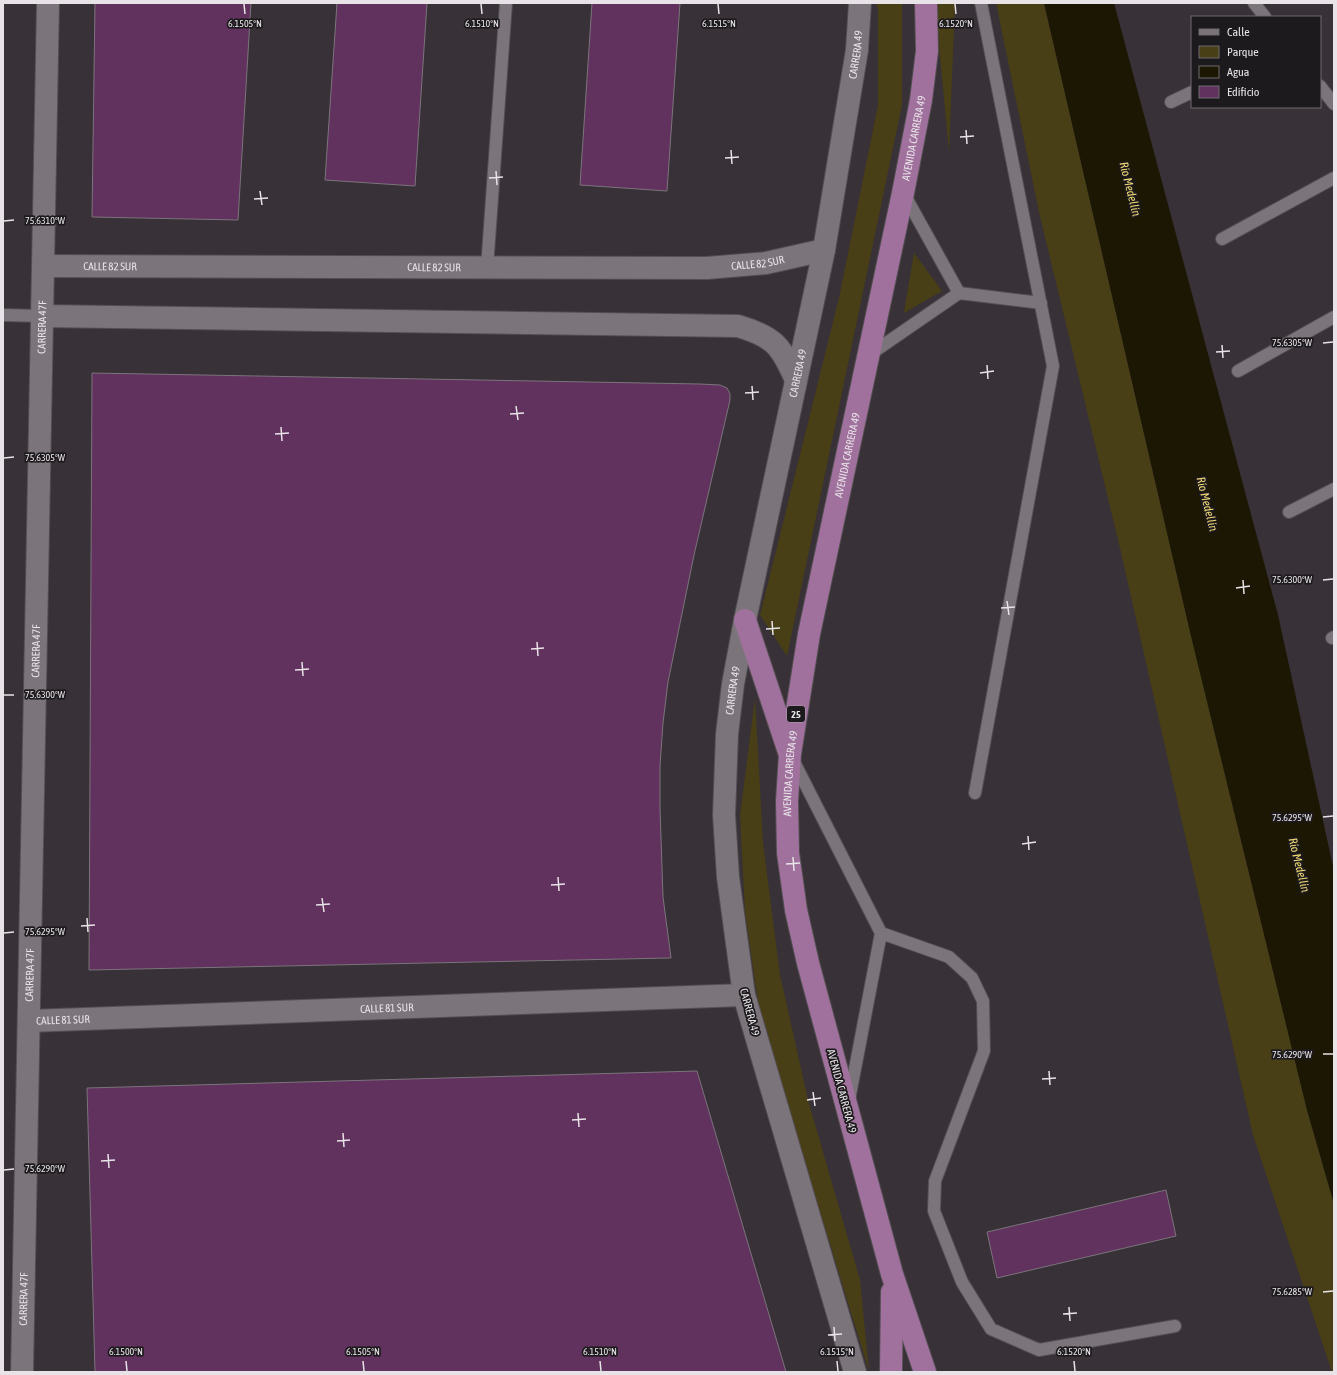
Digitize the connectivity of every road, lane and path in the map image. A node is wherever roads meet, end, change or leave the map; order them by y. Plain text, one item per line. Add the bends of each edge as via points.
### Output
1 (48, 3) edge
2 (506, 3) edge
3 (860, 3) edge
4 (921, 3) edge
5 (926, 3) edge
6 (981, 3) edge
7 (1254, 3) edge
8 (1264, 16) edge
9 (927, 51) junction
10 (1321, 87) edge
11 (1191, 92) edge
12 (1171, 102) dead end
13 (1334, 104) edge
14 (1334, 178) edge
15 (904, 193) junction
16 (1222, 239) dead end
17 (824, 250) junction
18 (43, 266) junction
19 (487, 268) junction
20 (959, 293) junction
21 (1041, 303) junction
22 (3, 315) edge
23 (42, 316) junction
24 (1334, 317) edge
25 (869, 355) junction
26 (1238, 371) dead end
27 (796, 380) junction
28 (1334, 489) edge
29 (1289, 512) dead end
30 (745, 620) junction
31 (790, 754) junction
32 (975, 793) dead end
33 (881, 933) junction
34 (744, 996) junction
35 (29, 1021) junction
36 (847, 1109) junction
37 (892, 1274) junction
38 (1175, 1326) dead end
39 (22, 1372) edge
40 (855, 1372) edge
41 (891, 1372) edge
42 (924, 1372) edge

1 - 18 street, CARRERA 47F
2 - 19 lane
3 - 17 street, CARRERA 49 via 857,50
4 - 9 highway, 25
5 - 9 highway
6 - 21 lane
7 - 8 lane
9 - 15 highway, AVENIDA CARRERA 49 / 25
10 - 13 lane
11 - 12 lane
14 - 16 lane
15 - 20 lane
15 - 25 highway, AVENIDA CARRERA 49 / 25
17 - 19 street, CALLE 82 SUR via 766,263 734,266
17 - 27 street, CARRERA 49
18 - 19 street, CALLE 82 SUR
18 - 23 street, CARRERA 47F
20 - 21 lane
20 - 25 lane
21 - 32 lane via 1053,366
22 - 23 lane
23 - 27 street via 738,326 759,332 778,345
23 - 35 street, CARRERA 47F
24 - 26 lane
25 - 31 highway, AVENIDA CARRERA 49 / 25 via 809,634
27 - 30 street, CARRERA 49
28 - 29 lane
30 - 31 highway
30 - 34 street, CARRERA 49 via 726,734 724,815 728,877
31 - 33 lane
31 - 36 highway, AVENIDA CARRERA 49 / 25 via 787,801 788,853 796,910
33 - 36 lane
33 - 38 lane via 949,957 972,978 983,1001 984,1051 935,1181 934,1211 962,1282 990,1329 1039,1350
34 - 35 street, CALLE 81 SUR
34 - 40 street, CARRERA 49
35 - 39 street, CARRERA 47F
36 - 37 highway, AVENIDA CARRERA 49 / 25
37 - 41 highway
37 - 42 highway, AVENIDA CARRERA 49 / 25

